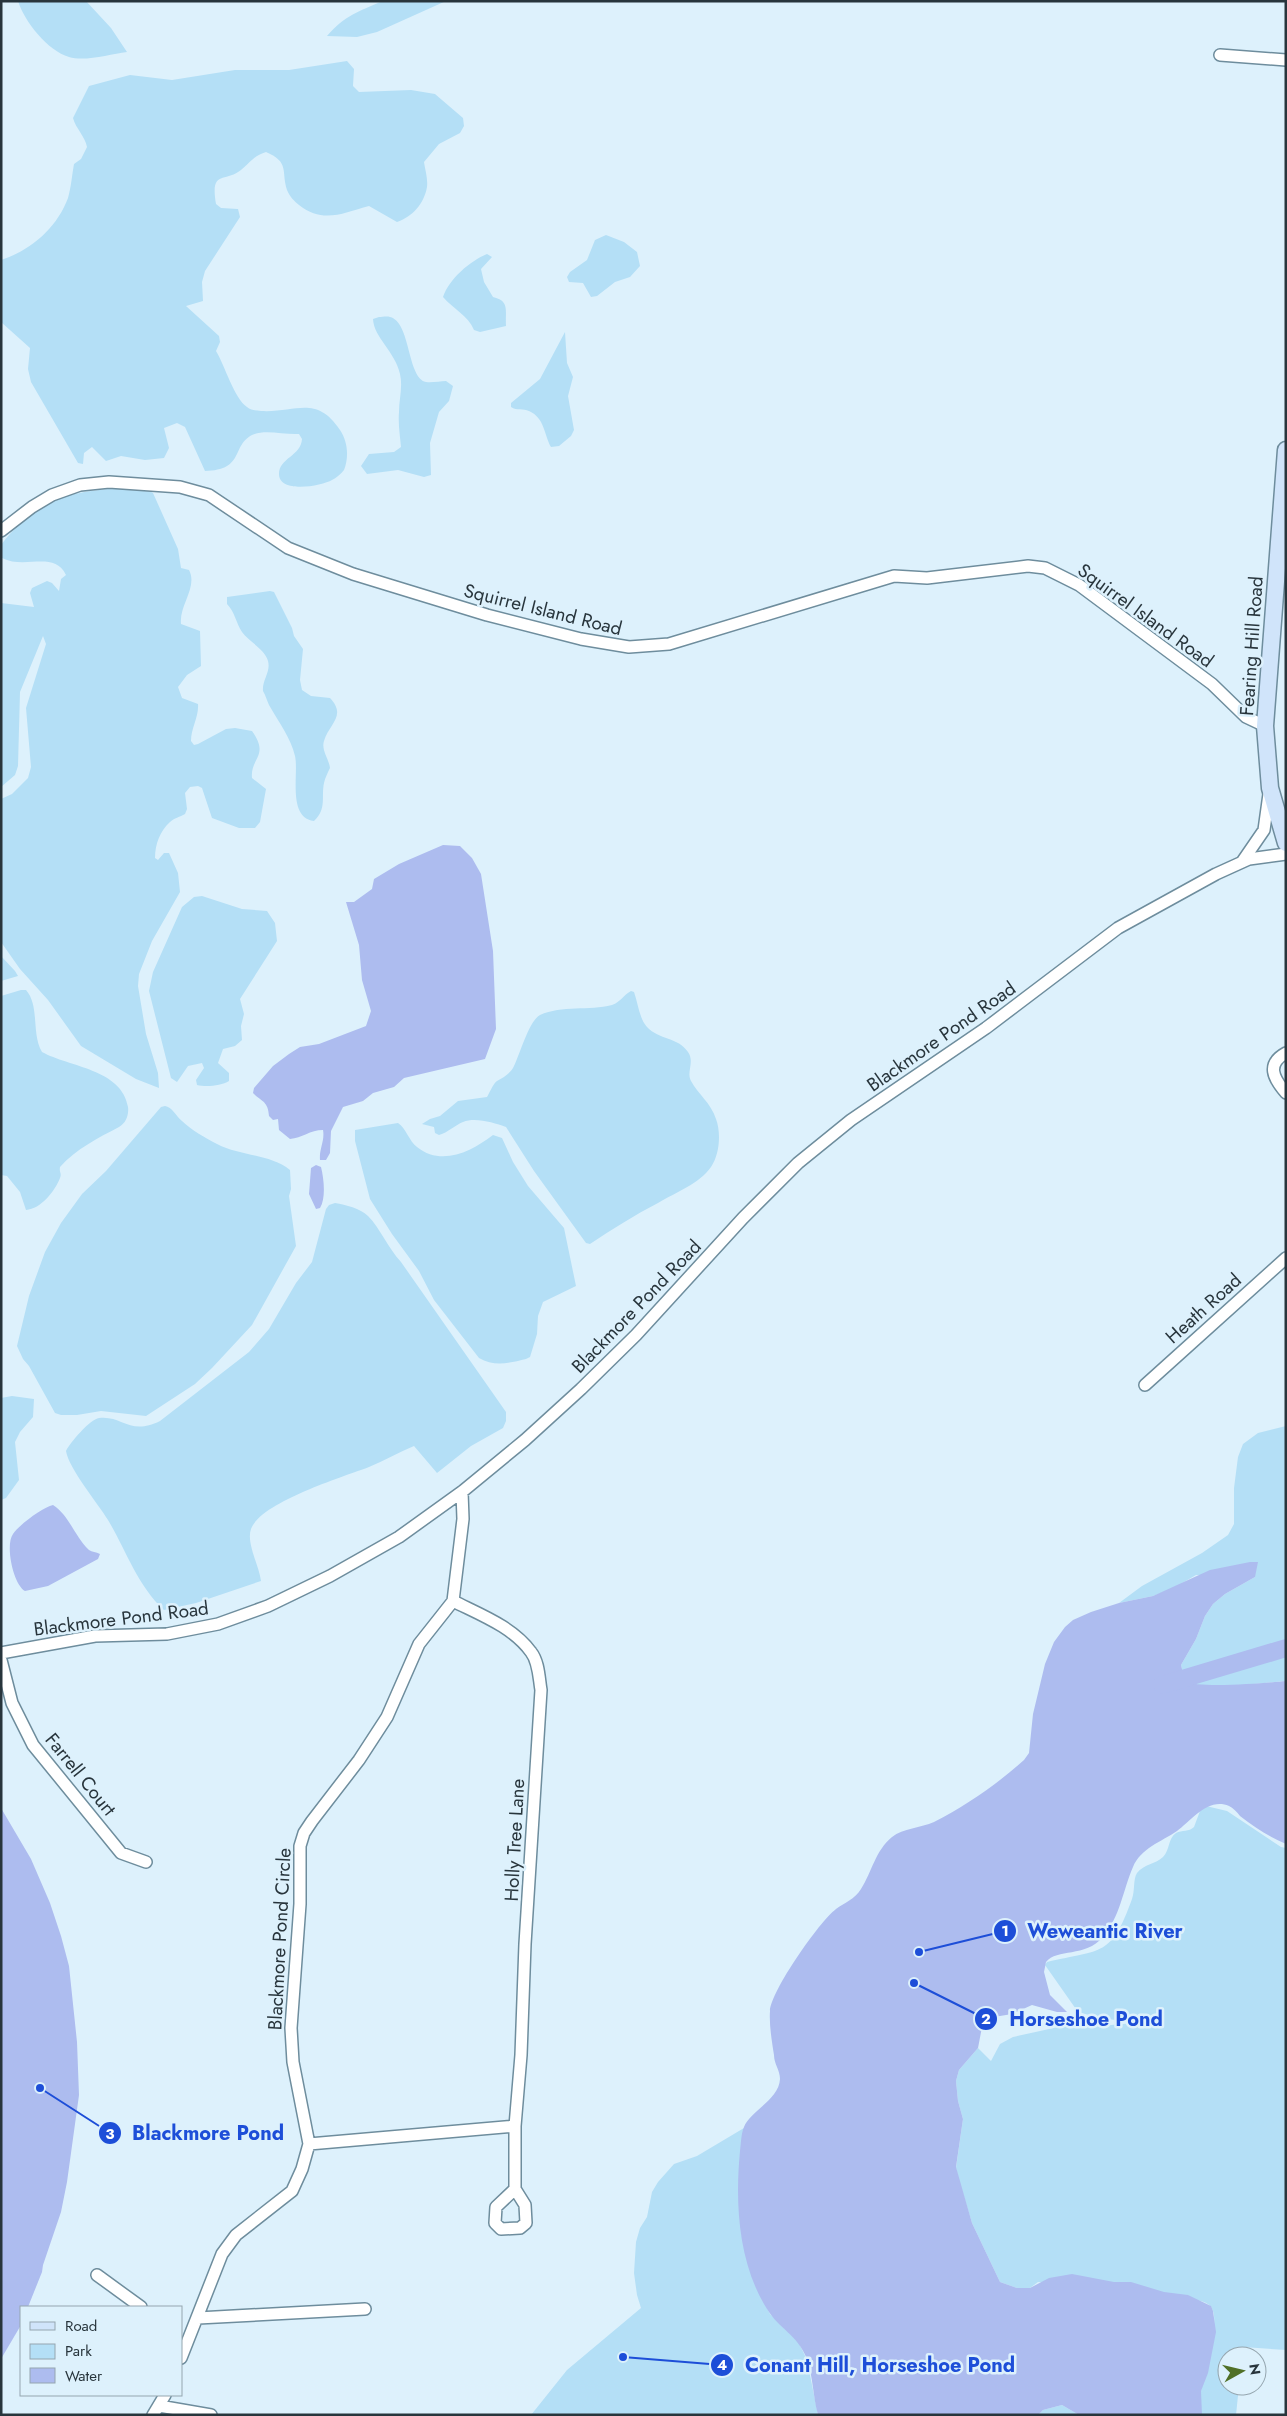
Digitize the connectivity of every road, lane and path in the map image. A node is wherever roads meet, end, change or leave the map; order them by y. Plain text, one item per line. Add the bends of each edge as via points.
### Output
1 (1220, 55) dead end
2 (1286, 60) edge
3 (1286, 450) edge
4 (1, 531) edge
5 (1265, 726) junction
6 (1270, 788) junction
7 (1286, 843) edge
8 (1286, 854) edge
9 (1242, 862) junction
10 (1286, 1053) edge
11 (1286, 1093) edge
12 (1286, 1258) edge
13 (1145, 1385) dead end
14 (462, 1492) junction
15 (453, 1601) junction
16 (1, 1653) edge
17 (1, 1660) edge
18 (146, 1862) dead end
19 (515, 2126) junction
20 (309, 2144) junction
21 (515, 2189) dead end
22 (97, 2275) dead end
23 (141, 2306) edge
24 (365, 2309) dead end
25 (198, 2318) junction
26 (185, 2339) edge
27 (182, 2353) edge
28 (164, 2396) edge
29 (156, 2410) edge
30 (211, 2415) edge

1 - 2 street
3 - 5 main road, Fearing Hill Road
4 - 5 street, Squirrel Island Road via 52,495 80,485 109,482 180,487 209,495 288,548 353,574 581,639 629,647 669,644 881,578 953,576 1028,566 1045,568 1079,585 1212,684 1246,717
5 - 6 main road, Fearing Hill Road
6 - 7 main road, Fearing Hill Road
6 - 9 street, Blackmore Pond Road via 1267,823
8 - 9 street, Blackmore Pond Road
9 - 14 street, Blackmore Pond Road via 1118,928 986,1028 851,1120 798,1164 743,1218 636,1335 581,1389
10 - 11 street via 1275,1061 1272,1068 1273,1076
12 - 13 street, Heath Road
14 - 15 street via 463,1518
14 - 16 street, Blackmore Pond Road via 399,1538 330,1576 268,1606 218,1624 167,1634 86,1637
15 - 19 street, Holly Tree Lane via 507,1629 532,1653 539,1672 541,1690
15 - 20 street, Blackmore Pond Circle via 419,1644 387,1717 312,1821 300,1846 300,1904 291,2028 293,2062
17 - 18 street, Farrell Court via 12,1703 33,1745 121,1853
19 - 20 street
19 - 21 street, Holly Tree Lane
20 - 25 street, Blackmore Pond Circle via 292,2191 236,2235 222,2254
22 - 23 street
24 - 25 street
25 - 26 street, Blackmore Pond Circle
26 - 27 street, Blackmore Pond Circle
28 - 29 street
29 - 30 street

